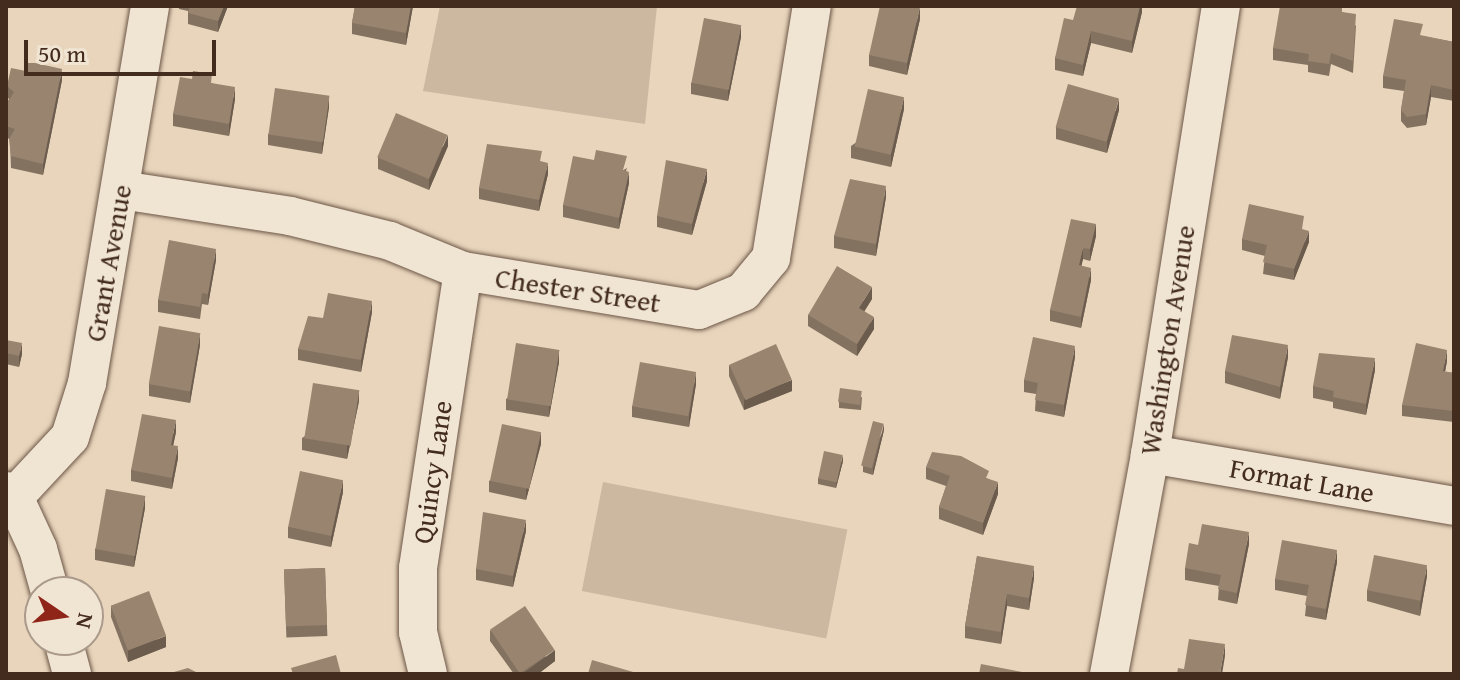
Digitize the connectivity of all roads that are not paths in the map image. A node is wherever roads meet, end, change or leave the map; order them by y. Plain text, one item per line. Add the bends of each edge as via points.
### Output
1 (150, 6) edge
2 (812, 6) edge
3 (1221, 6) edge
4 (121, 190) junction
5 (463, 271) junction
6 (1150, 454) junction
7 (10, 494) edge
8 (1454, 506) edge
9 (43, 576) edge
10 (428, 674) edge
11 (1109, 674) edge

1 - 4 street, Grant Avenue
2 - 5 street, Chester Street via 771,258 743,292 699,310
3 - 6 street, Washington Avenue
4 - 5 street, Chester Street via 290,216 390,241
4 - 7 street, Grant Avenue via 87,383 70,437
5 - 10 street, Quincy Lane via 418,568 418,632
6 - 8 street, Format Lane
6 - 11 street, Washington Avenue
7 - 9 street

